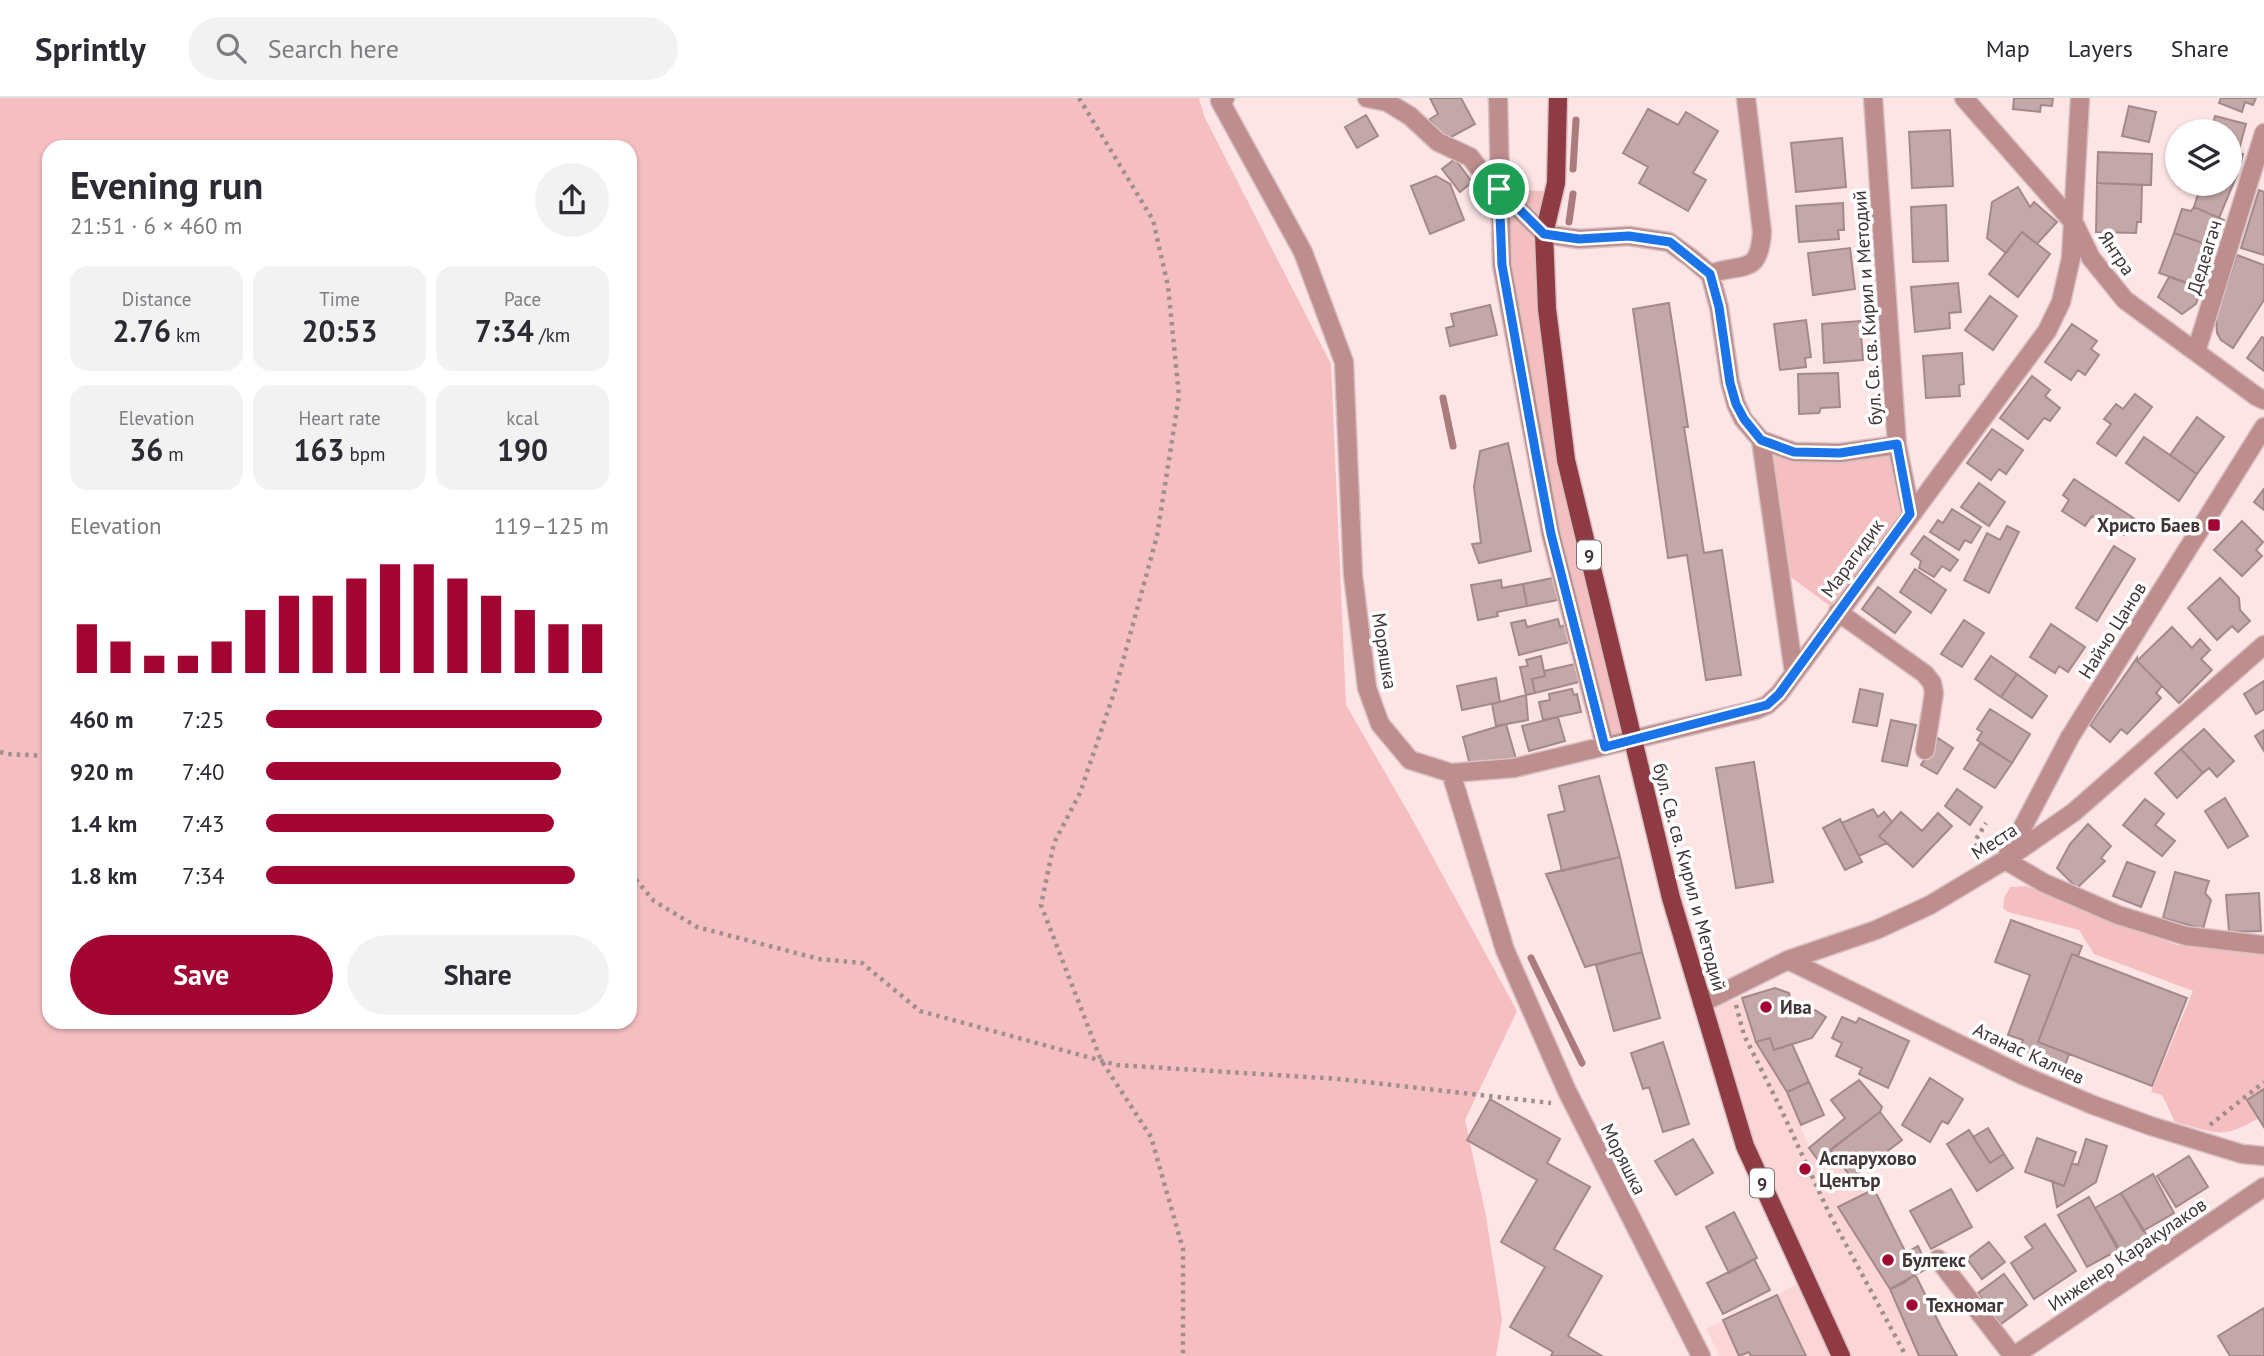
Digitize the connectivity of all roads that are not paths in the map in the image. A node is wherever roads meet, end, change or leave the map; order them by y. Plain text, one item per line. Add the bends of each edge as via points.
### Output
1 (1367, 98) edge
2 (1498, 98) edge
3 (1558, 98) edge
4 (1746, 98) edge
5 (1873, 98) edge
6 (1964, 98) edge
7 (2080, 98) edge
8 (1222, 99) edge
9 (2264, 133) edge
10 (1499, 189) junction
11 (2074, 223) junction
12 (1544, 234) junction
13 (1710, 274) junction
14 (2196, 352) junction
15 (2264, 400) edge
16 (2264, 427) edge
17 (1761, 440) junction
18 (1897, 444) junction
19 (1910, 514) junction
20 (1839, 612) junction
21 (2264, 645) edge
22 (1794, 673) junction
23 (1633, 739) junction
24 (1605, 747) junction
25 (1925, 750) dead end
26 (1451, 773) junction
27 (2005, 860) junction
28 (2264, 945) edge
29 (1788, 960) junction
30 (1702, 1003) junction
31 (2264, 1156) edge
32 (2264, 1188) edge
33 (1938, 1259) dead end
34 (1701, 1356) edge
35 (1841, 1356) edge
36 (2013, 1356) edge

1 - 10 street via 1387,102 1438,142 1470,157
2 - 10 street
3 - 12 main road, бул. Св. св. Кирил и Методий / 9 via 1556,183
4 - 13 street via 1761,252 1750,264
5 - 18 street, бул. Св. св. Кирил и Методий
6 - 11 street, Янтра
7 - 11 street, Марагидик
8 - 26 street, Моряшка via 1303,252 1344,362 1353,575 1367,688 1380,724 1409,760
9 - 14 street, Дедеагач
10 - 12 street
10 - 24 street via 1502,265 1538,468
11 - 14 street, Янтра via 2091,258 2125,300
11 - 19 street, Марагидик via 2061,302 2047,331
12 - 13 street via 1670,242
12 - 23 main road, бул. Св. св. Кирил и Методий / 9 via 1547,309 1566,460
13 - 17 street via 1736,404
14 - 15 street, Янтра
16 - 27 street, Найчо Цанов via 2070,737
17 - 18 street via 1794,452 1840,453
17 - 22 street
18 - 19 street, бул. Св. св. Кирил и Методий
19 - 20 street, Марагидик
20 - 22 street, Марагидик
20 - 25 street via 1932,683
21 - 27 street, Места via 2074,812
22 - 23 street, Марагидик via 1767,705
23 - 24 street, Марагидик
23 - 30 main road, бул. Св. св. Кирил и Методий / 9
24 - 26 street, Марагидик via 1514,768
26 - 34 street, Моряшка via 1504,950 1574,1106
27 - 28 street via 2044,883 2118,915 2186,936
27 - 29 street, Места via 1930,905 1876,930
29 - 30 street, Места
29 - 31 street, Атанас Калчев via 2093,1105 2242,1154
30 - 35 main road, бул. Св. св. Кирил и Методий / 9 via 1745,1146
32 - 36 street, Инженер Каракулаков
33 - 36 street

